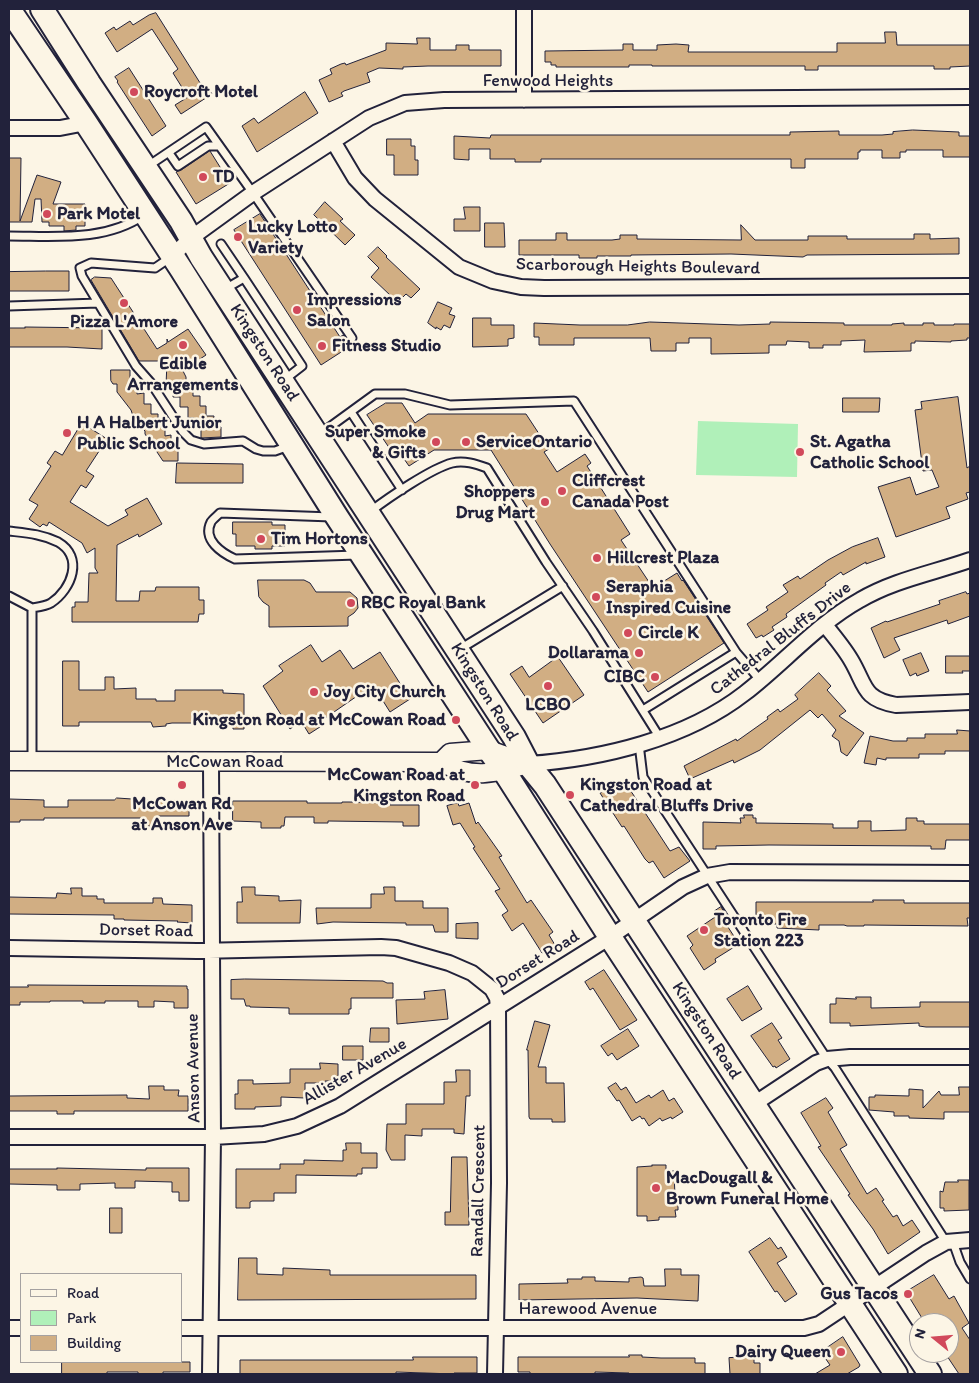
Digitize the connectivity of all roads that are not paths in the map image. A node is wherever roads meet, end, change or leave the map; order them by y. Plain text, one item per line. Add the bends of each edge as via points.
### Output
1 (42, 9) edge
2 (524, 9) edge
3 (11, 17) edge
4 (970, 97) edge
5 (524, 100) junction
6 (86, 123) junction
7 (9, 128) edge
8 (333, 141) junction
9 (219, 146) junction
10 (169, 152) junction
11 (146, 168) junction
12 (253, 193) junction
13 (146, 214) junction
14 (9, 236) edge
15 (191, 238) junction
16 (221, 244) dead end
17 (164, 262) junction
18 (244, 278) junction
19 (970, 286) edge
20 (222, 290) junction
21 (98, 303) junction
22 (9, 306) edge
23 (352, 338) dead end
24 (283, 381) junction
25 (351, 412) junction
26 (317, 436) junction
27 (291, 444) junction
28 (402, 490) junction
29 (368, 514) junction
30 (337, 517) junction
31 (9, 531) edge
32 (362, 554) junction
33 (970, 560) edge
34 (563, 586) junction
35 (9, 596) edge
36 (32, 608) junction
37 (825, 624) junction
38 (458, 650) junction
39 (736, 652) junction
40 (760, 680) junction
41 (970, 702) edge
42 (643, 710) junction
43 (660, 738) junction
44 (639, 744) junction
45 (489, 750) junction
46 (9, 761) edge
47 (32, 761) junction
48 (211, 762) junction
49 (440, 762) junction
50 (528, 764) junction
51 (504, 771) junction
52 (970, 874) edge
53 (707, 876) junction
54 (633, 920) junction
55 (610, 936) junction
56 (9, 948) edge
57 (212, 950) junction
58 (498, 1007) junction
59 (970, 1057) edge
60 (828, 1059) junction
61 (754, 1104) junction
62 (9, 1137) edge
63 (214, 1137) junction
64 (970, 1240) edge
65 (950, 1242) junction
66 (970, 1279) edge
67 (874, 1288) junction
68 (850, 1303) junction
69 (182, 1328) edge
70 (211, 1328) junction
71 (496, 1328) junction
72 (210, 1374) edge
73 (496, 1374) edge
74 (896, 1374) edge
75 (930, 1374) edge

1 - 11 main road, Kingston Road
2 - 5 street
3 - 6 main road, Kingston Road
4 - 5 street, Fenwood Heights
5 - 8 street, Fenwood Heights via 405,103 369,118
6 - 7 street via 60,128
6 - 13 main road, Kingston Road
8 - 12 street, Fenwood Heights
8 - 19 street, Scarborough Heights Boulevard via 355,178 375,199 459,267 493,282 553,288
9 - 10 lane via 208,146 178,166
9 - 10 lane via 206,127
9 - 12 lane
10 - 11 lane
11 - 15 main road, Kingston Road
12 - 15 street, Fenwood Heights
12 - 23 lane
13 - 14 lane via 131,224 91,236
13 - 17 main road, Kingston Road
15 - 17 street, Fenwood Heights
15 - 20 main road, Kingston Road
16 - 18 lane
17 - 21 lane via 91,262 80,268
17 - 27 main road, Kingston Road
18 - 20 lane
18 - 24 lane via 302,366
20 - 24 main road, Kingston Road
21 - 22 lane
21 - 27 lane via 136,366 191,440 204,444 243,441 263,451 275,451
24 - 26 main road, Kingston Road
25 - 26 lane
25 - 28 lane
25 - 39 lane via 375,394 405,394 450,405 574,401
26 - 29 main road, Kingston Road
27 - 30 main road, Kingston Road
28 - 29 lane
28 - 34 lane via 453,462 487,468
29 - 38 main road, Kingston Road
30 - 32 main road, Kingston Road
30 - 32 lane via 220,513 211,522 209,533 214,545 235,559
31 - 36 lane via 38,534 59,543 71,557 73,570 67,588 50,603
32 - 45 main road, Kingston Road
33 - 37 street, Cathedral Bluffs Drive via 877,591
34 - 38 lane
34 - 42 lane
35 - 36 lane
36 - 47 lane
37 - 40 street, Cathedral Bluffs Drive
37 - 41 street via 852,661 872,697 896,705
38 - 50 main road, Kingston Road
39 - 40 lane
39 - 42 lane
40 - 43 street, Cathedral Bluffs Drive via 727,706
42 - 43 lane
43 - 44 street, Cathedral Bluffs Drive
44 - 50 street, Cathedral Bluffs Drive via 550,763
44 - 53 lane via 643,777
45 - 49 street, McCowan Road via 450,753
45 - 50 street, McCowan Road
45 - 51 main road, Kingston Road
46 - 47 street, McCowan Road
47 - 48 street, McCowan Road
48 - 49 street, McCowan Road
48 - 57 street, Anson Avenue
49 - 51 street, McCowan Road via 456,770 488,774
50 - 51 street, McCowan Road
50 - 54 main road, Kingston Road via 545,784
51 - 55 main road, Kingston Road
52 - 53 street, Dorset Road via 730,872
53 - 54 street, Dorset Road via 682,887
53 - 60 lane
54 - 55 street, Dorset Road
54 - 61 main road, Kingston Road
55 - 58 street, Dorset Road
55 - 68 main road, Kingston Road
56 - 57 street, Dorset Road
57 - 58 street, Dorset Road via 396,948 472,973 492,989
57 - 63 street, Anson Avenue
58 - 63 street, Allister Avenue via 311,1121 264,1134
58 - 71 street, Randall Crescent
59 - 60 street
60 - 61 street via 816,1063
60 - 65 lane
61 - 67 main road, Kingston Road
62 - 63 street, Allister Avenue
63 - 70 street, Anson Avenue
64 - 65 street, Harewood Avenue
65 - 66 lane
65 - 67 street, Harewood Avenue via 926,1253
67 - 68 street, Harewood Avenue
67 - 75 main road, Kingston Road
68 - 71 street, Harewood Avenue via 818,1324 804,1328
68 - 74 main road, Kingston Road
69 - 70 street, Harewood Avenue
70 - 71 street, Harewood Avenue
70 - 72 street, Anson Avenue
71 - 73 street, Randall Crescent

